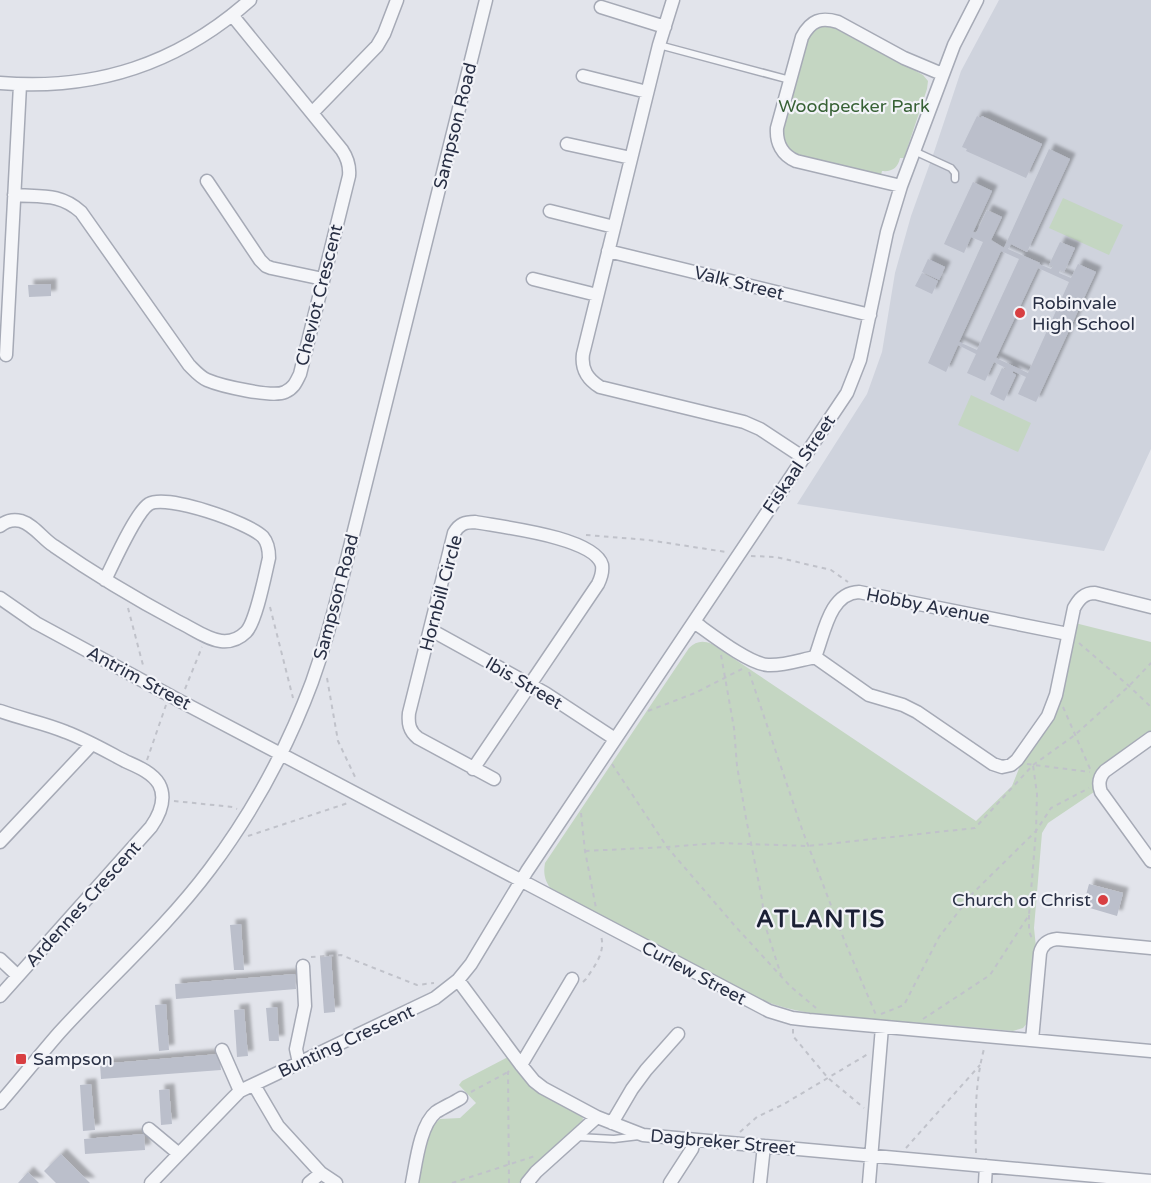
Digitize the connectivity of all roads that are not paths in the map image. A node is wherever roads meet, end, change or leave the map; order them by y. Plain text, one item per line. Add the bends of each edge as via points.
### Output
1 (250, 0) edge
2 (397, 0) edge
3 (486, 0) edge
4 (674, 0) edge
5 (977, 0) edge
6 (601, 7) dead end
7 (232, 15) junction
8 (665, 27) junction
9 (659, 45) junction
10 (942, 74) junction
11 (583, 76) dead end
12 (790, 80) junction
13 (0, 83) edge
14 (20, 85) junction
15 (647, 92) junction
16 (312, 113) junction
17 (567, 144) dead end
18 (915, 151) junction
19 (631, 158) junction
20 (955, 179) dead end
21 (207, 181) dead end
22 (902, 186) junction
23 (14, 195) junction
24 (550, 211) dead end
25 (614, 227) junction
26 (608, 251) junction
27 (323, 279) junction
28 (533, 279) dead end
29 (597, 295) junction
30 (870, 315) junction
31 (6, 355) dead end
32 (804, 458) junction
33 (0, 526) edge
34 (105, 580) junction
35 (0, 598) edge
36 (1151, 607) edge
37 (694, 622) junction
38 (431, 630) junction
39 (1068, 634) junction
40 (815, 657) junction
41 (530, 685) junction
42 (0, 711) edge
43 (1151, 738) edge
44 (615, 739) junction
45 (92, 744) junction
46 (280, 754) junction
47 (473, 769) junction
48 (494, 780) dead end
49 (0, 842) edge
50 (1151, 861) edge
51 (520, 881) junction
52 (1151, 948) edge
53 (0, 959) edge
54 (303, 966) road end
55 (18, 976) junction
56 (572, 979) road end
57 (458, 980) junction
58 (0, 996) edge
59 (882, 1027) junction
60 (678, 1034) dead end
61 (1032, 1040) junction
62 (222, 1050) dead end
63 (1151, 1051) edge
64 (299, 1063) junction
65 (521, 1065) junction
66 (254, 1085) junction
67 (240, 1091) junction
68 (461, 1098) road end
69 (0, 1103) edge
70 (597, 1117) junction
71 (612, 1123) junction
72 (149, 1129) dead end
73 (643, 1135) junction
74 (577, 1137) junction
75 (694, 1140) junction
76 (764, 1146) junction
77 (179, 1154) junction
78 (872, 1155) junction
79 (981, 1166) junction
80 (321, 1173) junction
81 (1151, 1181) edge
82 (151, 1183) edge
83 (309, 1183) edge
84 (336, 1183) edge
85 (412, 1183) edge
86 (527, 1183) edge
87 (669, 1183) edge
88 (760, 1183) edge
89 (869, 1183) edge
90 (985, 1183) edge

1 - 7 street
2 - 16 street via 377,46
3 - 46 street, Sampson Road via 338,596 298,718
4 - 8 street
5 - 10 street, Fiskaal Street
6 - 8 street
7 - 14 street via 185,47 132,70 88,81
7 - 16 street, Cheviot Crescent
8 - 9 street
9 - 12 lane
9 - 15 street
10 - 12 street via 838,22 824,20 806,29
10 - 18 street, Fiskaal Street
11 - 15 street
12 - 22 street via 776,134 785,154 796,161
13 - 14 street
14 - 23 street
15 - 19 street
16 - 27 street, Cheviot Crescent via 346,155 349,166
17 - 19 street
18 - 20 lane via 951,168
18 - 22 street, Fiskaal Street
19 - 25 street
21 - 27 street via 266,266
22 - 30 street, Fiskaal Street via 885,240
23 - 27 street, Cheviot Crescent via 60,199 81,212 189,365 203,378 220,385 269,394 291,389 300,374
23 - 31 street
24 - 25 street
25 - 26 street
26 - 29 street
26 - 30 street, Valk Street
28 - 29 street
29 - 32 street via 582,360 585,373 594,383 744,422
30 - 32 street, Fiskaal Street via 852,382
32 - 37 street, Fiskaal Street
33 - 34 street via 10,520 26,523
34 - 34 street via 137,518 156,501 220,515 253,529 268,545 269,558 252,623 232,641 206,636
35 - 46 street, Antrim Street via 36,623
36 - 39 street via 1087,594 1074,608
37 - 40 street via 762,664
37 - 44 street, Fiskaal Street
38 - 41 street, Ibis Street
38 - 41 street, Hornbill Circle via 454,533 461,525 475,522 574,543 601,563 601,577
38 - 47 street, Hornbill Circle via 408,722 418,738
39 - 40 street, Hobby Avenue via 853,592 838,603
39 - 40 street via 1048,716 1017,760 1007,767 993,764 910,708 869,695
41 - 44 street, Ibis Street
41 - 47 street, Hornbill Circle
42 - 45 street
43 - 50 street via 1105,771 1099,785
44 - 51 street, Fiskaal Street
45 - 49 street
45 - 55 street, Ardennes Crescent via 156,780 162,804 151,827
46 - 51 street, Curlew Street
46 - 69 street, Sampson Road via 247,815 210,869
47 - 48 street, Hornbill Circle
51 - 57 street, Bunting Crescent
51 - 59 street, Curlew Street via 769,1011 792,1018
52 - 61 street via 1056,939 1046,943 1041,949
53 - 55 street
54 - 64 street via 304,1006 296,1049
55 - 58 street, Ardennes Crescent
56 - 65 street
57 - 64 street, Bunting Crescent via 422,1005
57 - 65 street, Dagbreker Street
59 - 61 street, Curlew Street
59 - 78 street
60 - 71 street via 646,1070
61 - 63 street, Curlew Street
62 - 67 street
64 - 66 street, Bunting Crescent
65 - 70 street, Dagbreker Street via 543,1088
66 - 67 street, Bunting Crescent
66 - 80 street via 278,1126
67 - 77 street, Bunting Crescent
68 - 85 street via 436,1113 427,1124
70 - 71 street, Dagbreker Street
70 - 74 street
71 - 73 street, Dagbreker Street
72 - 77 street
73 - 74 lane via 614,1139
73 - 75 street, Dagbreker Street
74 - 86 street
75 - 76 street, Dagbreker Street
75 - 87 street
76 - 78 street, Dagbreker Street
76 - 88 street
77 - 82 street, Bunting Crescent
78 - 79 street, Dagbreker Street
78 - 89 street
79 - 81 street, Dagbreker Street
79 - 90 street
80 - 83 street
80 - 84 street

